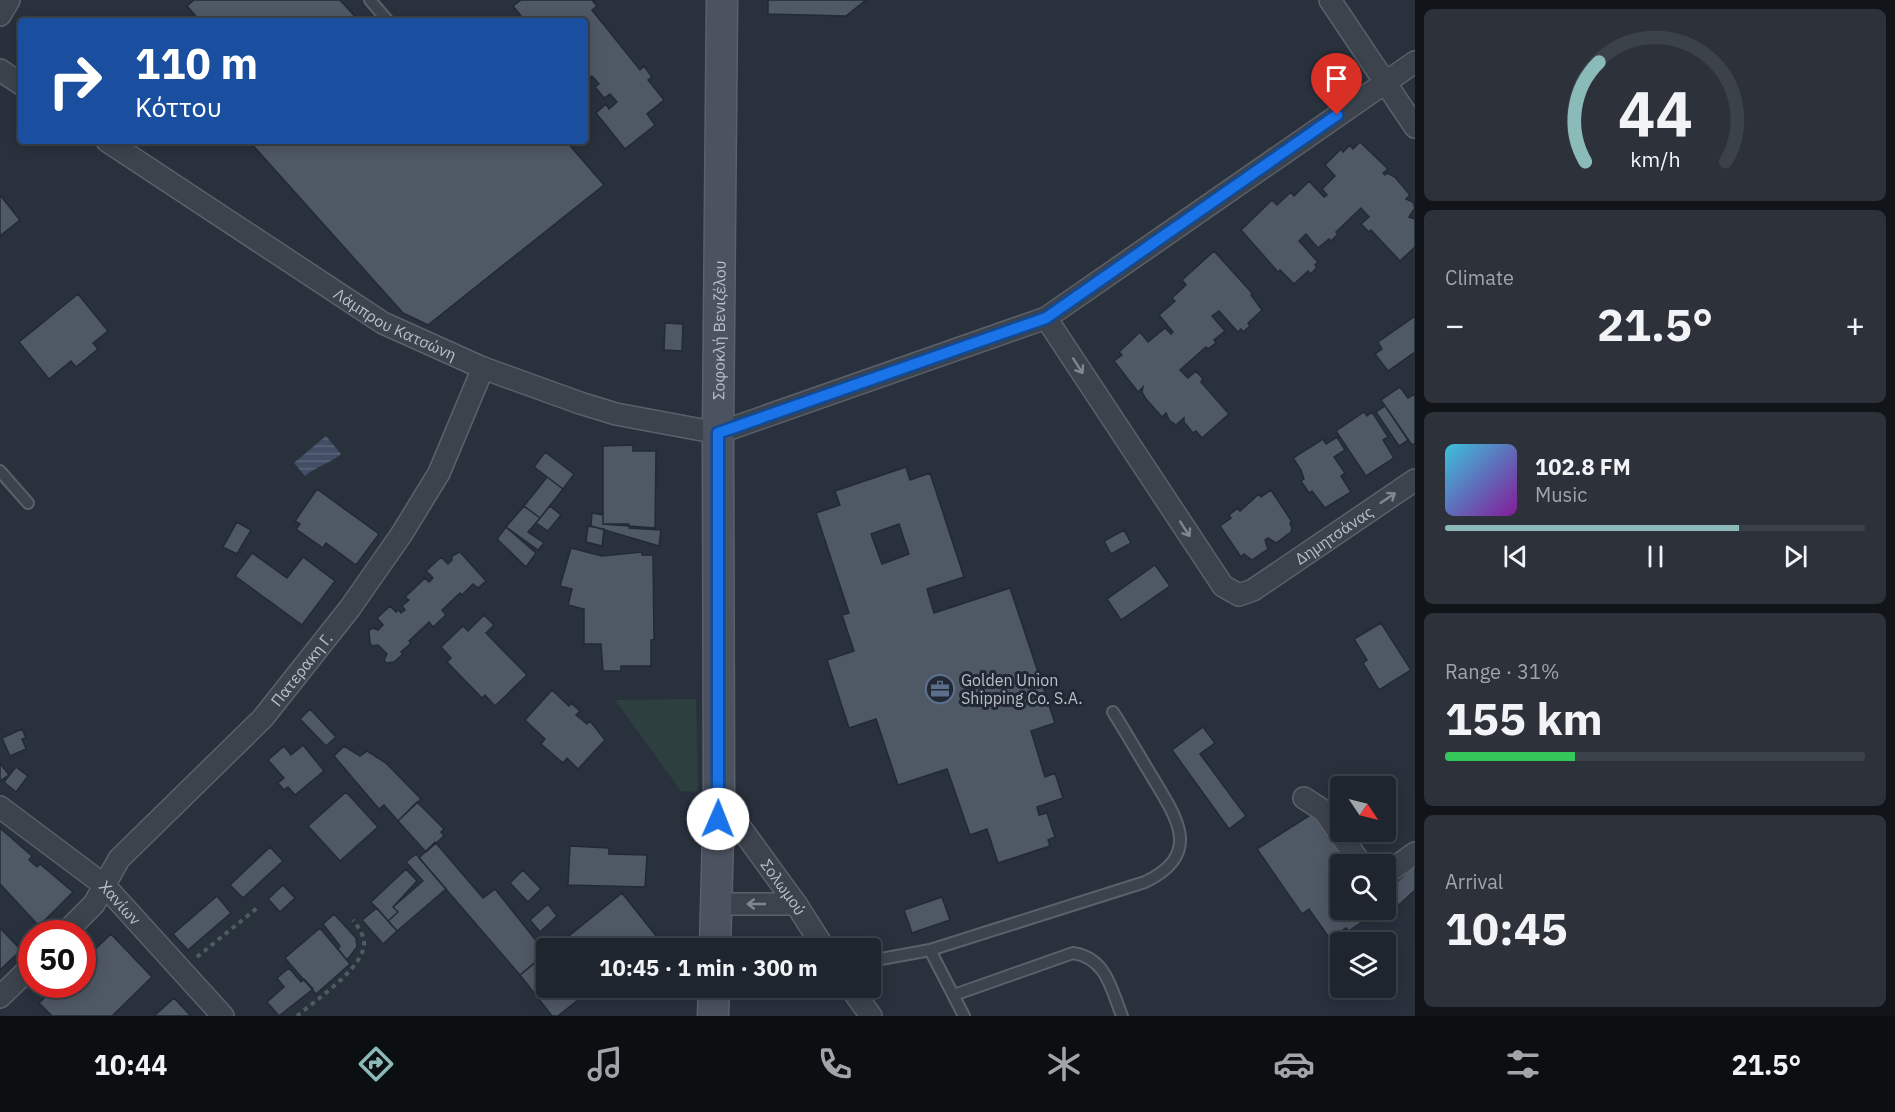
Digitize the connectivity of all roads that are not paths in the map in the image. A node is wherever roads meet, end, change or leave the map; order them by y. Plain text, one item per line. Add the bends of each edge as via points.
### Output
1 (9, 0) edge
2 (370, 0) edge
3 (723, 0) edge
4 (1330, 0) edge
5 (0, 15) edge
6 (385, 18) edge
7 (1415, 62) edge
8 (0, 70) edge
9 (18, 82) edge
10 (1386, 82) junction
11 (1415, 127) edge
12 (112, 144) edge
13 (1046, 318) junction
14 (483, 368) junction
15 (718, 433) junction
16 (0, 471) edge
17 (1415, 480) edge
18 (28, 503) dead end
19 (1113, 712) dead end
20 (719, 798) junction
21 (1304, 798) dead end
22 (0, 807) edge
23 (1415, 852) edge
24 (1354, 854) edge
25 (1396, 866) edge
26 (104, 885) junction
27 (716, 904) junction
28 (796, 904) junction
29 (78, 920) edge
30 (715, 938) edge
31 (818, 938) edge
32 (930, 950) junction
33 (881, 959) edge
34 (18, 980) edge
35 (954, 995) junction
36 (0, 997) edge
37 (714, 998) edge
38 (858, 998) edge
39 (223, 1016) edge
40 (713, 1016) edge
41 (871, 1016) edge
42 (964, 1016) edge
43 (1122, 1016) edge

1 - 5 street
2 - 6 lane
3 - 15 main road, Σοφοκλή Βενιζέλου
4 - 10 street
7 - 10 street
8 - 9 street
10 - 11 street
10 - 13 street
12 - 14 street, Λάμπρου Κατσώνη via 383,323
13 - 15 street
13 -> 17 street, Δημητσάνας via 1223,586 1239,595
14 - 15 street, Λάμπρου Κατσώνη via 616,414
14 - 26 street, Πατερακη Γ. via 439,473 402,536 350,608 263,718 119,859
15 - 20 main road, Σοφοκλή Βενιζέλου
16 - 18 lane
19 - 32 lane via 1177,819 1181,840 1176,859 1164,873 1145,882
20 - 27 main road, Σοφοκλή Βενιζέλου
20 - 28 street, Σολωμού
21 - 24 street via 1324,811
22 - 26 street, Χανίων
23 - 25 street
26 - 29 street, Πατερακη Γ. via 94,904
26 - 39 street, Χανίων
28 -> 27 street
27 - 30 main road, Σοφοκλή Βενιζέλου
28 - 31 street, Σολωμού
32 - 33 lane
32 - 35 lane
34 - 36 street
35 - 42 lane
35 - 43 lane via 1073,953 1090,956 1101,967
37 - 40 main road
38 - 41 street

